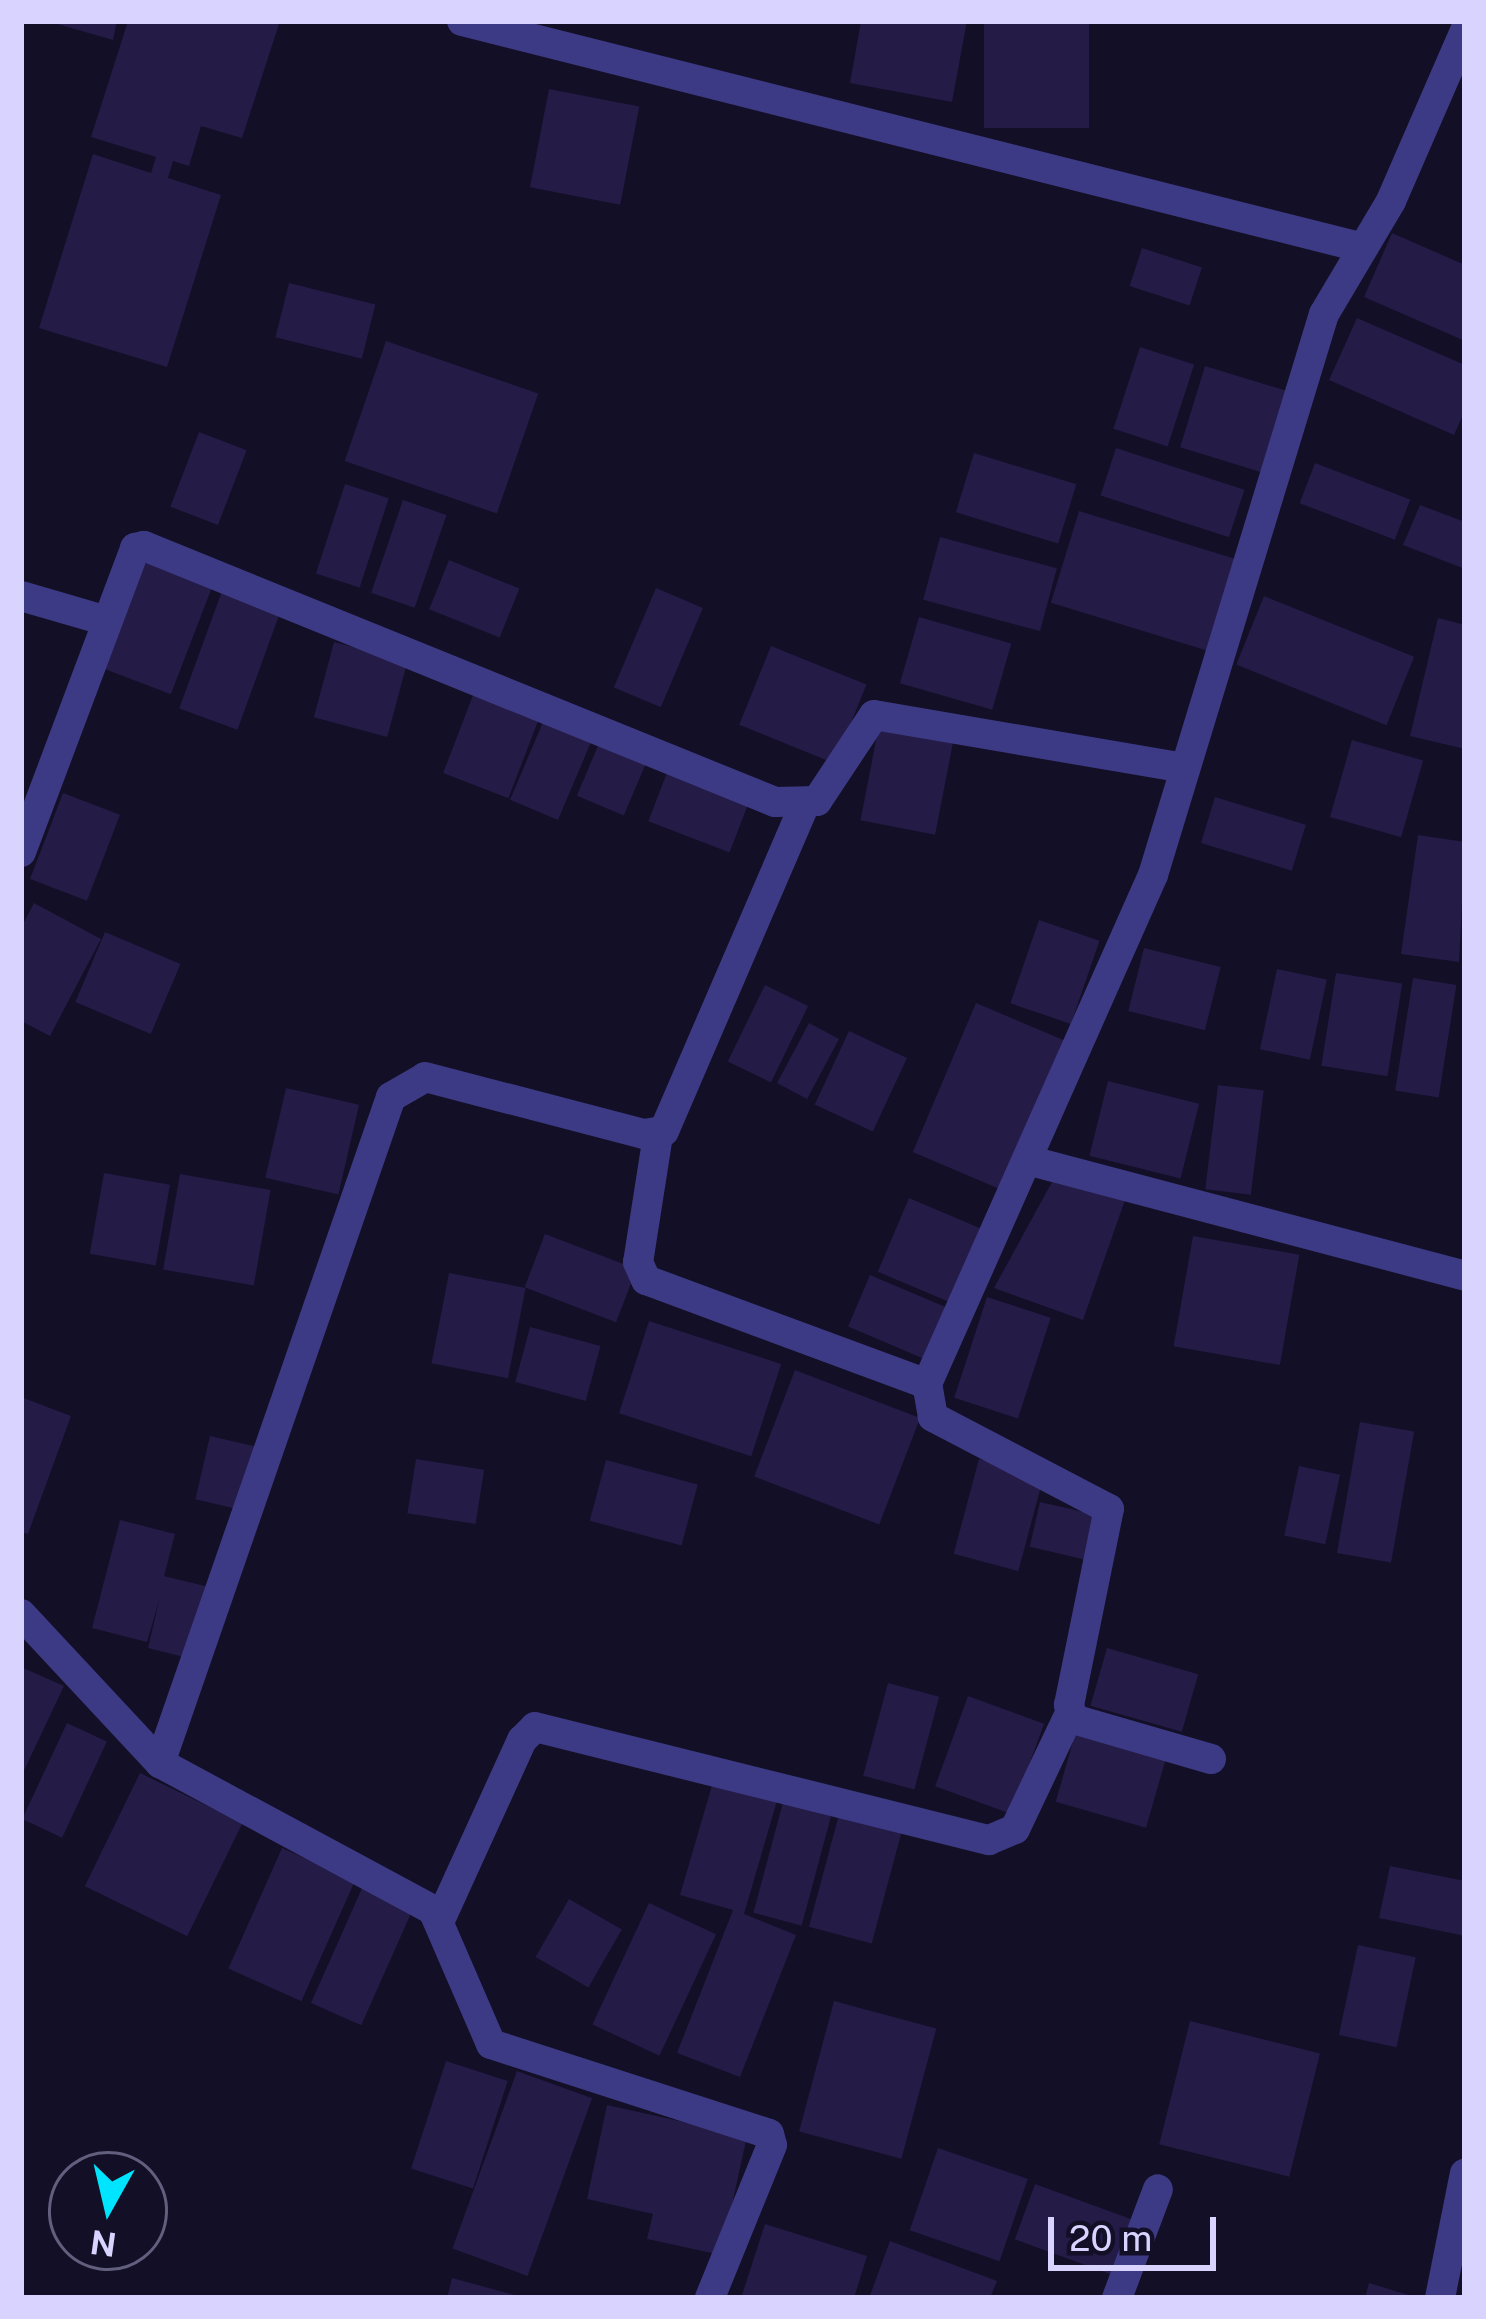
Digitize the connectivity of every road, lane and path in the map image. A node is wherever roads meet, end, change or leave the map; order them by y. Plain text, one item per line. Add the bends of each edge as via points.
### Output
1 (462, 21) edge
2 (1465, 31) edge
3 (1360, 247) junction
4 (21, 596) edge
5 (107, 621) junction
6 (1185, 768) junction
7 (805, 804) junction
8 (21, 852) edge
9 (658, 1135) junction
10 (1027, 1160) junction
11 (1465, 1276) edge
12 (927, 1384) junction
13 (21, 1614) edge
14 (1070, 1713) junction
15 (1211, 1759) dead end
16 (160, 1763) junction
17 (440, 1920) junction
18 (1465, 2173) edge
19 (1158, 2189) dead end
20 (1458, 2249) edge
21 (710, 2298) edge
22 (1117, 2298) edge
23 (1440, 2298) edge

1 - 3 street
2 - 3 street via 1391,201
3 - 6 street via 1324,314
4 - 5 street
5 - 7 street via 135,548 156,549 775,802
5 - 8 street
6 - 7 street via 874,715 825,794
6 - 10 street via 1142,904
7 - 9 street
9 - 12 street via 638,1262 646,1280
9 - 16 street via 425,1077 400,1086
10 - 11 street
10 - 12 street
12 - 14 street via 932,1417 1109,1509
13 - 16 street
14 - 15 street via 1083,1724
14 - 17 street via 1015,1828 988,1840 535,1727 522,1739
16 - 17 street
17 - 21 street via 491,2044 769,2134 772,2145
18 - 20 street
19 - 22 street
20 - 23 street

